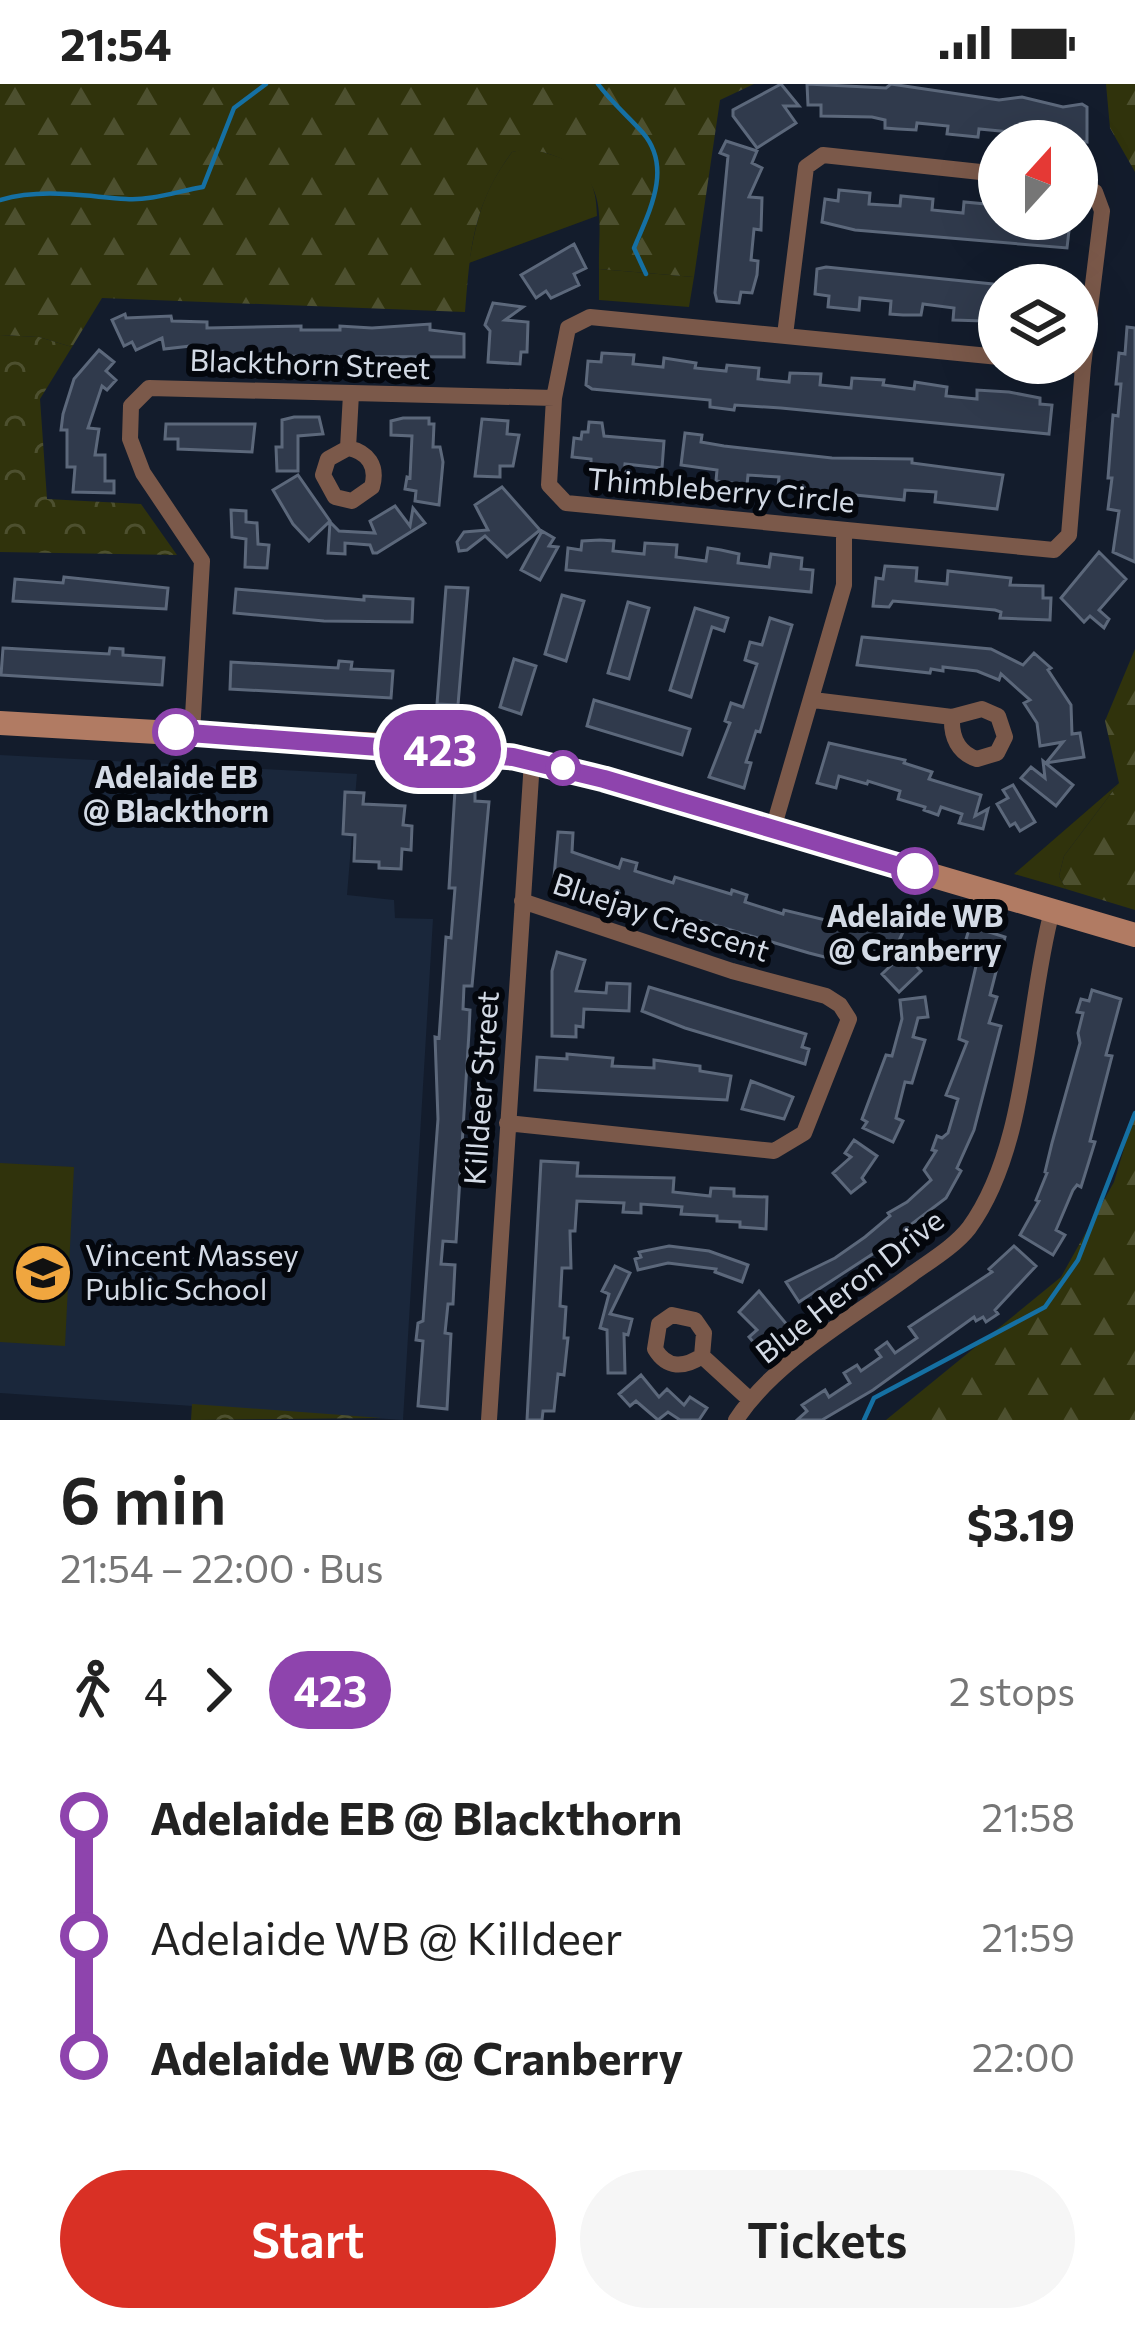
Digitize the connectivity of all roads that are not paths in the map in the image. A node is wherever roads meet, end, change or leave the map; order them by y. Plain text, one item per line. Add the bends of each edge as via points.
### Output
1 (978, 172) edge
2 (1098, 200) edge
3 (1096, 264) edge
4 (785, 335) junction
5 (978, 355) edge
6 (1082, 384) edge
7 (351, 394) junction
8 (554, 398) junction
9 (348, 448) dead end
10 (844, 530) junction
11 (813, 700) junction
12 (952, 717) dead end
13 (0, 723) edge
14 (192, 733) junction
15 (532, 760) junction
16 (773, 829) junction
17 (522, 901) junction
18 (1052, 911) junction
19 (1135, 935) edge
20 (507, 1123) junction
21 (702, 1356) dead end
22 (749, 1399) junction
23 (489, 1420) edge
24 (736, 1420) edge

1 - 4 street via 823,155 806,167
2 - 3 street
4 - 5 street, Thimbleberry Circle
4 - 8 street, Thimbleberry Circle via 590,316 568,328
6 - 10 street, Thimbleberry Circle via 1069,535 1054,550
7 - 8 street, Blackthorn Street
7 - 9 street
7 - 14 street, Blackthorn Street via 149,388 131,406 130,439 143,473 202,561
8 - 10 street, Thimbleberry Circle via 549,485 566,503
10 - 11 street via 844,585
11 - 12 street
11 - 16 street
13 - 14 main road
14 - 15 main road
15 - 16 main road
15 - 17 street, Killdeer Street
16 - 18 main road
17 - 20 street, Killdeer Street
17 - 20 street, Bluejay Crescent via 826,996 849,1019 804,1133 774,1150
18 - 19 main road
18 - 22 street, Blue Heron Drive via 997,1179 967,1231
20 - 23 street, Killdeer Street
21 - 22 street
22 - 24 street, Blue Heron Drive

